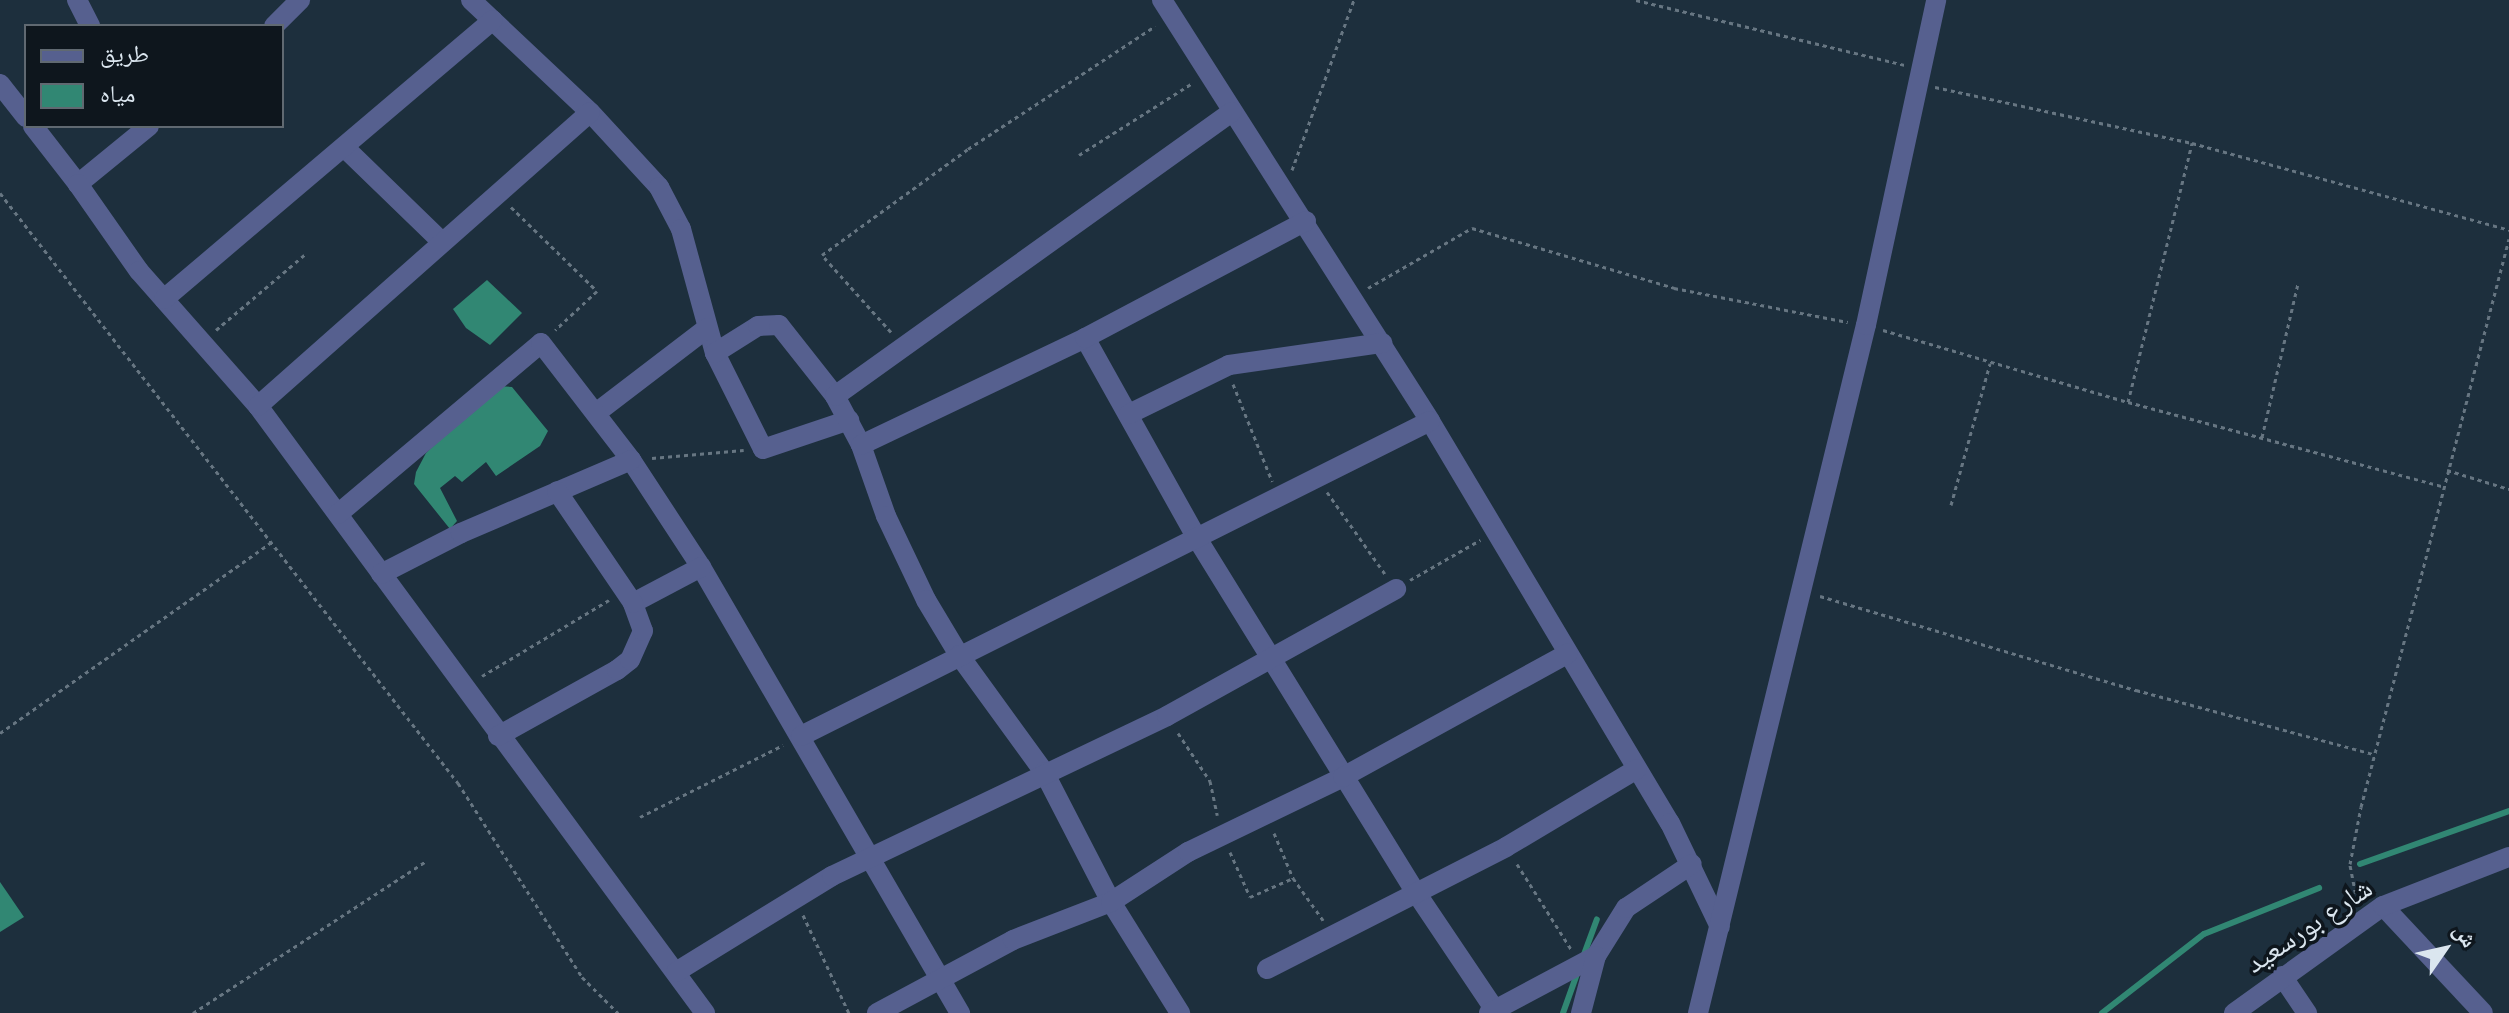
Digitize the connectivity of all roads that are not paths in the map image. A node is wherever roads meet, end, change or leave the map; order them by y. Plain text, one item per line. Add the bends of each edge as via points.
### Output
1 (77, 0) edge
2 (300, 0) edge
3 (471, 0) edge
4 (1936, 0) edge
5 (1167, 7) edge
6 (493, 20) junction
7 (89, 24) edge
8 (276, 24) edge
9 (0, 84) edge
10 (590, 112) junction
11 (1232, 112) junction
12 (24, 114) edge
13 (35, 128) edge
14 (146, 128) edge
15 (345, 148) junction
16 (78, 184) junction
17 (1306, 221) junction
18 (440, 240) junction
19 (164, 299) junction
20 (707, 328) junction
21 (1085, 338) junction
22 (1382, 343) junction
23 (715, 353) junction
24 (835, 396) junction
25 (258, 406) junction
26 (596, 413) junction
27 (1129, 414) junction
28 (849, 420) junction
29 (1430, 421) junction
30 (861, 445) junction
31 (631, 460) junction
32 (557, 491) junction
33 (338, 514) junction
34 (1198, 540) junction
35 (701, 567) junction
36 (381, 574) junction
37 (1396, 589) road end
38 (628, 597) junction
39 (1567, 654) junction
40 (959, 655) junction
41 (1271, 658) junction
42 (498, 736) junction
43 (801, 736) junction
44 (1637, 769) junction
45 (1044, 772) junction
46 (1343, 777) junction
47 (870, 857) junction
48 (2509, 857) edge
49 (1692, 864) junction
50 (1417, 894) junction
51 (1111, 902) junction
52 (2383, 906) junction
53 (1720, 927) junction
54 (1589, 961) junction
55 (1267, 969) dead end
56 (676, 972) junction
57 (2282, 976) junction
58 (940, 980) junction
59 (1177, 1012) edge
60 (1494, 1012) edge
61 (705, 1013) edge
62 (877, 1013) edge
63 (960, 1013) edge
64 (1581, 1013) edge
65 (1698, 1013) edge
66 (2234, 1013) edge
67 (2307, 1013) edge
68 (2483, 1013) edge

1 - 7 street
2 - 8 street
3 - 6 street
4 - 53 street via 1871,326
5 - 11 street
6 - 10 street
6 - 15 street
9 - 12 street
10 - 18 street
10 - 20 street via 671,206
11 - 17 street
11 - 24 street
13 - 16 street
14 - 16 street
15 - 18 street
15 - 19 street
16 - 19 street
17 - 21 street
17 - 22 street
18 - 25 street
19 - 25 street
20 - 23 street
20 - 26 street
21 - 27 street
21 - 30 street
22 - 27 street via 1229,365
22 - 29 street
23 - 24 street via 758,326 779,325
23 - 28 street via 763,449
24 - 28 street
25 - 33 street
26 - 31 street
26 - 33 street via 541,343
27 - 34 street
28 - 30 street
29 - 34 street via 1278,494
29 - 39 street
30 - 40 street via 898,544
31 - 32 street
31 - 35 street
32 - 36 street
32 - 38 street
33 - 36 street
34 - 40 street
34 - 41 street
35 - 38 street
35 - 43 street
36 - 42 street
37 - 41 street
38 - 42 street via 643,631 630,660
39 - 44 street
39 - 46 street
40 - 43 street
40 - 45 street
41 - 45 street via 1167,716
41 - 46 street
42 - 56 street
43 - 47 street
44 - 49 street
44 - 50 street
45 - 47 street
45 - 51 street
46 - 50 street
46 - 51 street via 1221,833
47 - 56 street
47 - 58 street
48 - 52 street, شارع بورسعيد
49 - 53 street
49 - 54 street via 1626,908
50 - 55 street
50 - 60 street
51 - 58 street via 1013,940
51 - 59 street
52 - 57 street, شارع بورسعيد
52 - 68 street
53 - 65 street
54 - 60 street
54 - 64 street
56 - 61 street
57 - 66 street, شارع بورسعيد
57 - 67 street
58 - 62 street
58 - 63 street

